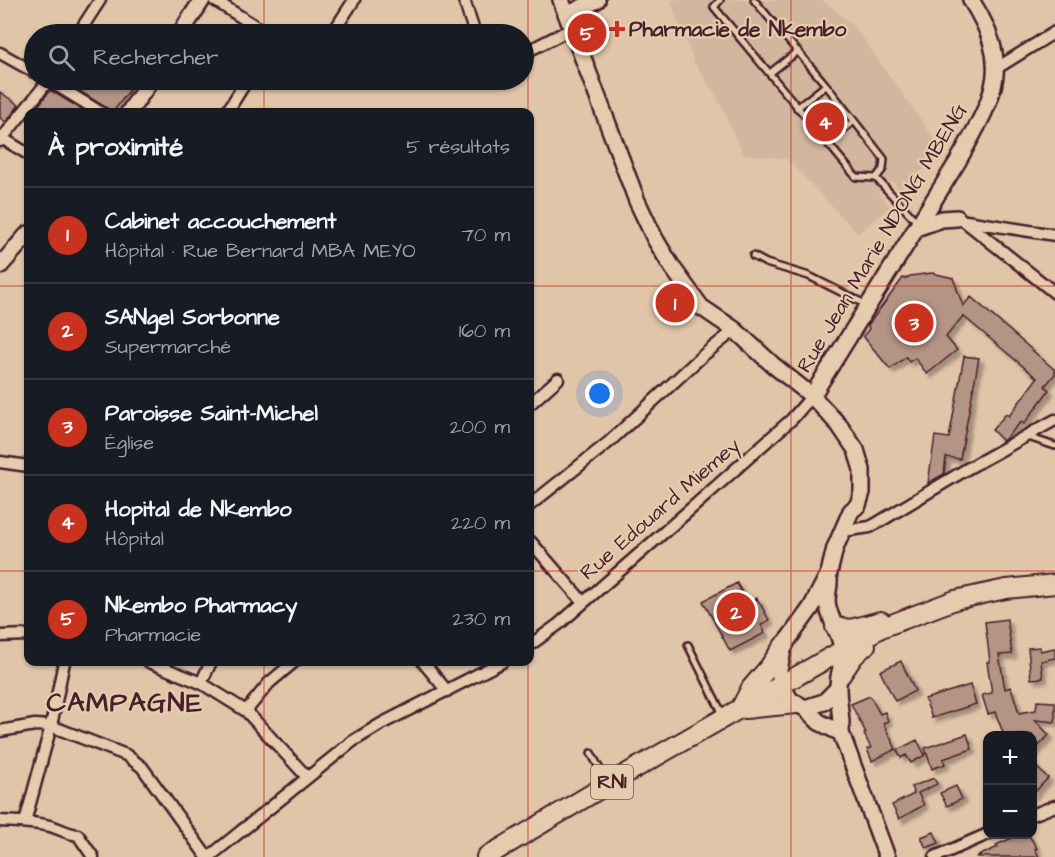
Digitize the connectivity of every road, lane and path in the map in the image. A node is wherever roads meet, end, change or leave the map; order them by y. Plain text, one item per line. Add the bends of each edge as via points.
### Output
1 (99, 0) edge
2 (202, 0) edge
3 (214, 0) edge
4 (354, 0) edge
5 (464, 0) edge
6 (561, 0) edge
7 (597, 0) edge
8 (720, 0) edge
9 (754, 0) edge
10 (971, 0) edge
11 (570, 22) junction
12 (84, 24) edge
13 (186, 24) edge
14 (252, 24) edge
15 (338, 24) edge
16 (472, 24) edge
17 (1055, 32) edge
18 (534, 45) edge
19 (798, 51) junction
20 (0, 53) edge
21 (24, 66) edge
22 (997, 68) junction
23 (771, 74) junction
24 (826, 85) junction
25 (41, 90) edge
26 (65, 90) edge
27 (144, 90) edge
28 (241, 90) edge
29 (26, 108) edge
30 (94, 108) edge
31 (132, 108) edge
32 (230, 108) edge
33 (796, 108) junction
34 (24, 110) edge
35 (854, 120) junction
36 (1, 138) edge
37 (826, 142) junction
38 (24, 152) edge
39 (876, 178) junction
40 (940, 190) junction
41 (960, 219) junction
42 (918, 226) junction
43 (1055, 235) edge
44 (24, 239) edge
45 (753, 256) dead end
46 (0, 266) edge
47 (1055, 293) edge
48 (867, 305) junction
49 (735, 330) junction
50 (558, 379) dead end
51 (812, 396) junction
52 (534, 400) edge
53 (1055, 420) edge
54 (1025, 436) junction
55 (1055, 446) edge
56 (0, 462) edge
57 (24, 465) edge
58 (534, 502) edge
59 (843, 531) junction
60 (534, 546) edge
61 (829, 573) junction
62 (1055, 584) edge
63 (583, 602) junction
64 (918, 613) junction
65 (833, 621) junction
66 (796, 627) junction
67 (24, 635) edge
68 (0, 636) edge
69 (534, 642) edge
70 (688, 645) dead end
71 (784, 645) junction
72 (843, 651) junction
73 (63, 666) edge
74 (159, 666) edge
75 (209, 666) edge
76 (289, 666) edge
77 (426, 666) edge
78 (494, 666) edge
79 (839, 681) junction
80 (201, 683) junction
81 (781, 684) junction
82 (447, 691) junction
83 (800, 706) junction
84 (246, 711) junction
85 (732, 713) junction
86 (51, 726) junction
87 (0, 731) edge
88 (841, 733) junction
89 (591, 753) dead end
90 (307, 777) junction
91 (608, 784) junction
92 (1055, 806) edge
93 (1037, 813) edge
94 (0, 821) edge
95 (25, 822) junction
96 (983, 836) edge
97 (93, 857) edge
98 (208, 857) edge
99 (486, 857) edge
100 (887, 857) edge
101 (935, 857) edge

1 - 12 street
2 - 13 main road
3 - 14 street
4 - 15 street
5 - 16 street
6 - 11 main road
7 - 11 main road
8 - 23 lane via 714,7
9 - 19 lane
10 - 22 main road, Rue Jean Marie NDONG MBENG via 992,41
11 - 18 street
11 - 49 main road via 655,239 701,307
17 - 22 street
19 - 23 lane
19 - 24 lane
20 - 21 street
22 - 40 main road, Rue Jean Marie NDONG MBENG via 975,130
23 - 33 lane
24 - 33 lane
24 - 35 lane
25 - 29 street
26 - 30 street
27 - 31 main road
28 - 32 street
33 - 37 lane
34 - 36 street
35 - 37 lane
35 - 39 lane via 884,159
36 - 38 street
37 - 39 lane via 856,177
39 - 42 lane
40 - 41 main road via 940,206
40 - 42 main road, Rue Jean Marie NDONG MBENG
41 - 42 main road
41 - 43 street
41 - 47 street
42 - 48 main road, Rue Jean Marie NDONG MBENG
44 - 46 main road
45 - 48 lane via 809,276
48 - 51 main road, Rue Jean Marie NDONG MBENG
49 - 51 main road
49 - 58 street via 609,442
50 - 52 street
51 - 59 main road via 850,440 860,459 862,492
51 - 63 street, Rue Edouard Miemey via 792,419
53 - 54 street
54 - 55 lane
54 - 59 street via 870,527
56 - 57 street
59 - 61 main road
60 - 63 street
61 - 65 main road via 826,603
61 - 66 main road
62 - 64 main road, RN1 via 991,591
63 - 69 street, Rue Edouard Miemey
64 - 65 main road via 851,629
64 - 72 main road, RN1 via 881,628
64 - 79 main road via 862,648
65 - 66 main road via 810,617
65 - 72 main road
66 - 71 main road
67 - 68 street
70 - 85 lane
71 - 81 main road via 779,670
71 - 85 main road
72 - 79 main road
72 - 81 main road, RN1
73 - 86 street
74 - 80 street
75 - 80 street
76 - 84 street
77 - 82 street
78 - 82 street
79 - 83 main road via 824,702
79 - 88 main road
80 - 84 street
81 - 83 main road via 785,694
81 - 85 main road, RN1
82 - 90 street via 353,741
83 - 85 main road
83 - 88 main road
84 - 90 street
85 - 91 main road, RN1
86 - 87 street
86 - 95 street
86 - 98 street via 109,747 142,767
88 - 100 main road
89 - 91 lane
90 - 98 street
91 - 99 main road, RN1
92 - 93 street
94 - 95 street
95 - 97 street via 78,835
96 - 101 street

